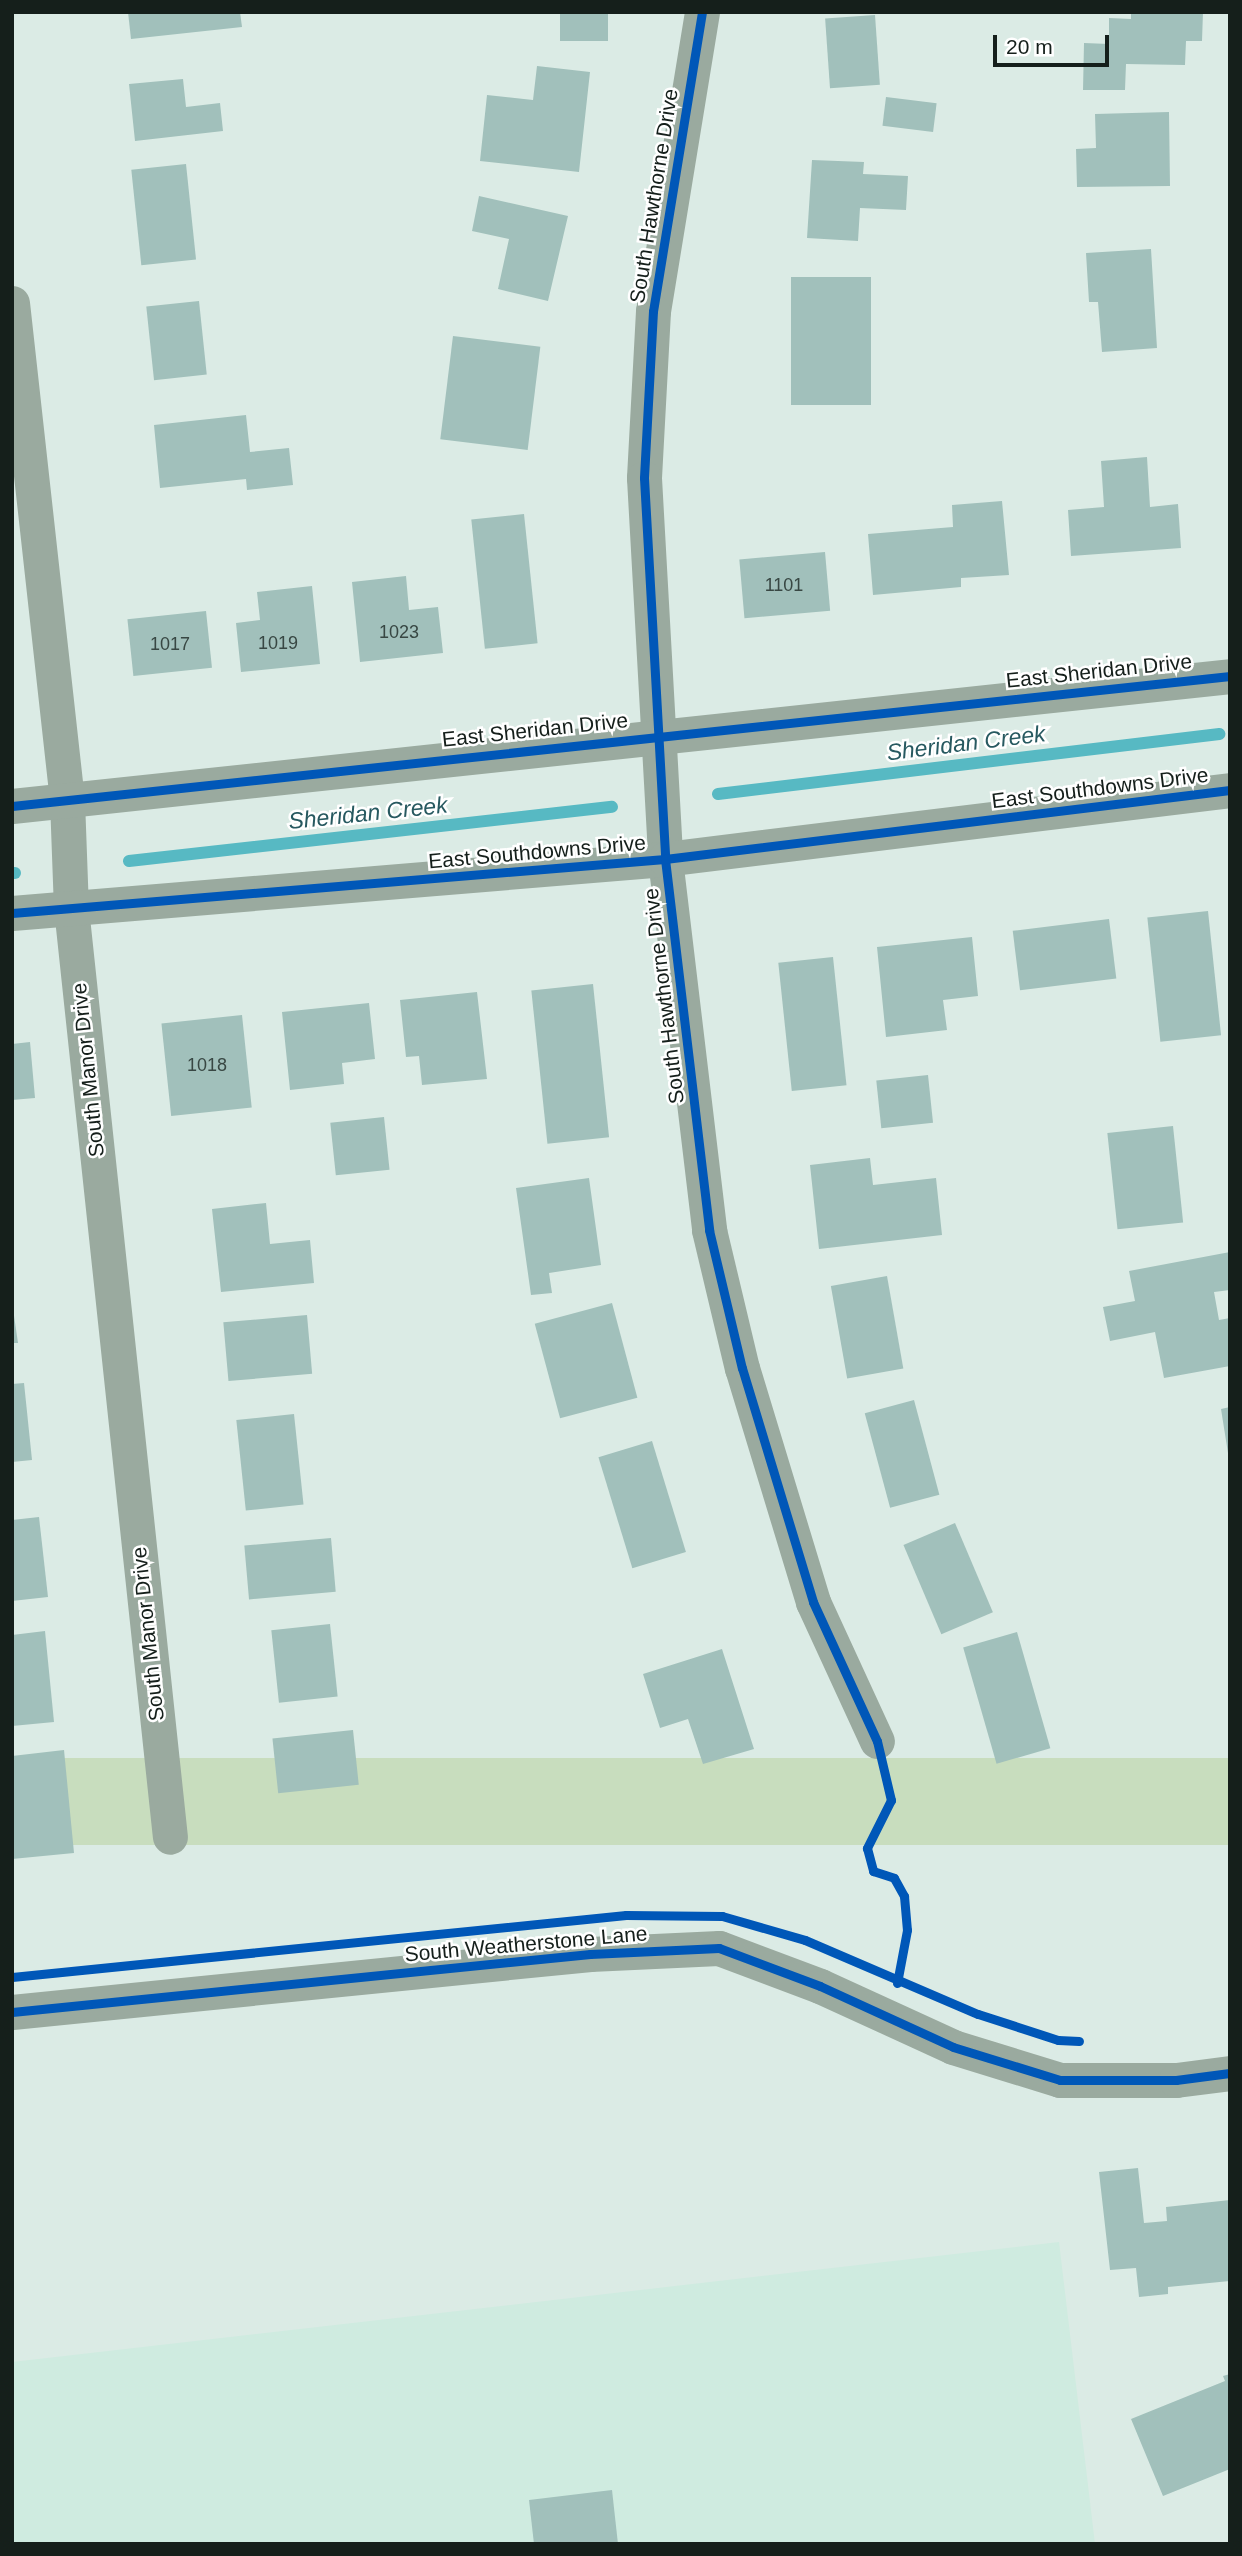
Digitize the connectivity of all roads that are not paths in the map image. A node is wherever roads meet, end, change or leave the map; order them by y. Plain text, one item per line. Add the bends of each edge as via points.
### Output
1 (702, 12) edge
2 (12, 303) edge
3 (1230, 676) edge
4 (658, 734) junction
5 (1230, 790) edge
6 (67, 800) junction
7 (12, 806) edge
8 (665, 859) junction
9 (71, 908) junction
10 (12, 914) edge
11 (877, 1741) dead end
12 (170, 1837) dead end
13 (12, 2012) edge
14 (1230, 2073) edge

1 - 4 street, South Hawthorne Drive via 653,325 644,478
2 - 6 street, South Manor Drive
3 - 4 street, East Sheridan Drive
4 - 6 street, East Sheridan Drive
4 - 8 street, South Hawthorne Drive
5 - 8 street, East Southdowns Drive
6 - 7 street, East Sheridan Drive
6 - 9 street, South Manor Drive
8 - 9 street, East Southdowns Drive
8 - 11 street, South Hawthorne Drive via 709,1230 742,1368 813,1602
9 - 10 street, East Southdowns Drive
9 - 12 street, South Manor Drive
13 - 14 street, South Weatherstone Lane via 590,1954 719,1948 820,1986 953,2047 1059,2080 1176,2080

